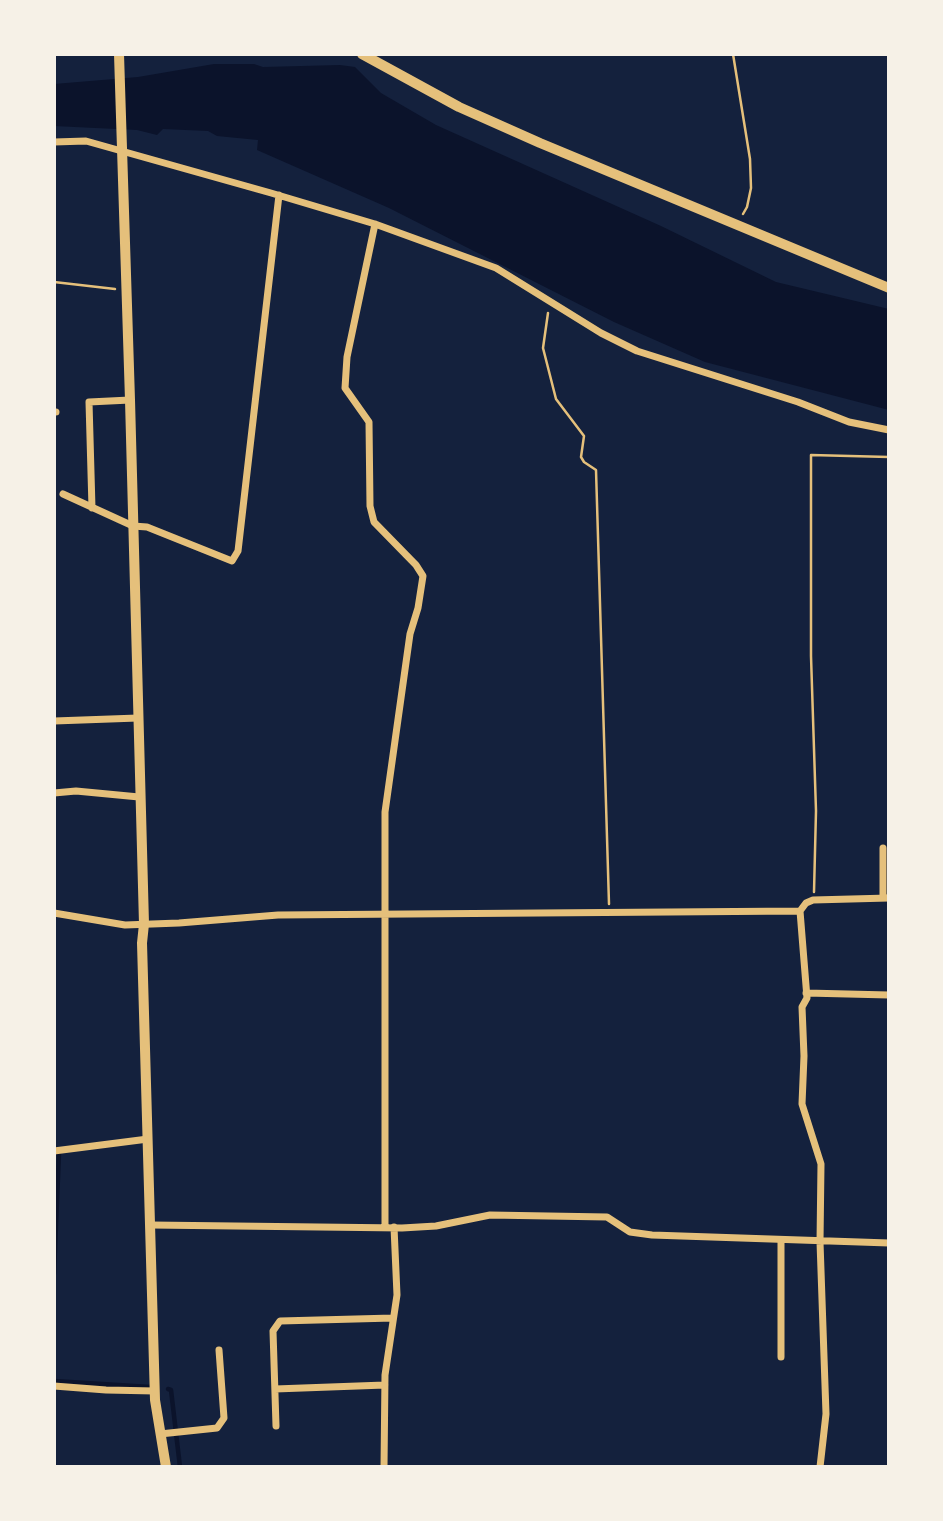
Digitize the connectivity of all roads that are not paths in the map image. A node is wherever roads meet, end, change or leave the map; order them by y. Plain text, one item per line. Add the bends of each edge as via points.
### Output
1 (362, 54) edge
2 (119, 55) edge
3 (54, 142) edge
4 (122, 150) junction
5 (279, 195) junction
6 (375, 224) junction
7 (889, 288) edge
8 (130, 400) junction
9 (889, 430) edge
10 (64, 494) dead end
11 (92, 508) junction
12 (133, 526) junction
13 (138, 718) junction
14 (54, 721) edge
15 (54, 793) edge
16 (139, 797) junction
17 (883, 848) dead end
18 (886, 898) edge
19 (800, 911) junction
20 (54, 913) edge
21 (384, 915) junction
22 (144, 924) junction
23 (806, 993) junction
24 (889, 995) edge
25 (148, 1139) junction
26 (54, 1151) edge
27 (151, 1225) junction
28 (385, 1226) junction
29 (394, 1227) junction
30 (781, 1240) junction
31 (820, 1242) junction
32 (889, 1243) edge
33 (393, 1318) junction
34 (219, 1350) dead end
35 (781, 1357) dead end
36 (54, 1385) edge
37 (385, 1385) junction
38 (275, 1389) junction
39 (155, 1391) junction
40 (276, 1426) dead end
41 (165, 1433) junction
42 (166, 1467) edge
43 (384, 1467) edge
44 (820, 1467) edge

1 - 7 street via 459,107
2 - 4 street
3 - 4 street via 86,141
4 - 5 street
4 - 8 street
5 - 6 street
5 - 12 street via 238,551 232,561 147,527
6 - 9 street via 496,268 636,351 849,422
6 - 21 street via 347,357 345,388 369,422 374,522 423,576 410,634 385,812
8 - 11 street via 89,402
8 - 12 street
10 - 11 street
11 - 12 street
12 - 13 street
13 - 14 street
13 - 16 street
15 - 16 street via 108,792
16 - 22 street
17 - 18 street
18 - 19 street via 813,900
19 - 21 street
19 - 23 street
20 - 22 street
21 - 22 street via 278,915
21 - 28 street
22 - 25 street
23 - 24 street
23 - 31 street via 802,1104 821,1164
25 - 26 street
25 - 27 street
27 - 28 street
27 - 39 street
28 - 29 street
29 - 30 street via 436,1226 490,1215 607,1217 630,1232
29 - 33 street via 397,1295
30 - 31 street
30 - 35 street
31 - 32 street
31 - 44 street via 826,1414
33 - 37 street
33 - 38 street via 280,1321 273,1331
34 - 41 street via 224,1418 216,1428
36 - 39 street
37 - 38 street
37 - 43 street
38 - 40 street
39 - 41 street
41 - 42 street

